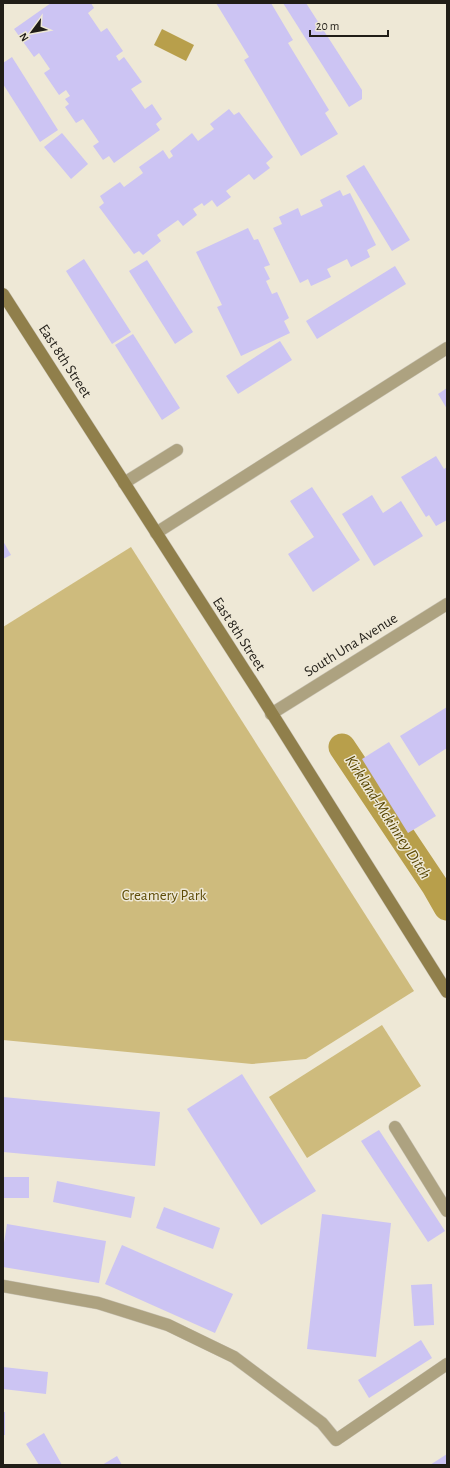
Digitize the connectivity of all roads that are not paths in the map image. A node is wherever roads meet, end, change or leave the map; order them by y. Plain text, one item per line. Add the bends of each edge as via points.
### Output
1 (3, 294) edge
2 (447, 348) edge
3 (177, 450) dead end
4 (124, 483) junction
5 (156, 533) junction
6 (447, 604) edge
7 (271, 714) junction
8 (447, 992) edge
9 (395, 1127) dead end
10 (447, 1212) edge
11 (3, 1286) edge
12 (447, 1364) edge

1 - 4 street, East 8th Street
2 - 5 street
3 - 4 street
4 - 5 street, East 8th Street
5 - 7 street, East 8th Street
6 - 7 street, South Una Avenue
7 - 8 street, East 8th Street
9 - 10 street
11 - 12 street via 98,1303 174,1328 234,1357 322,1423 336,1440

